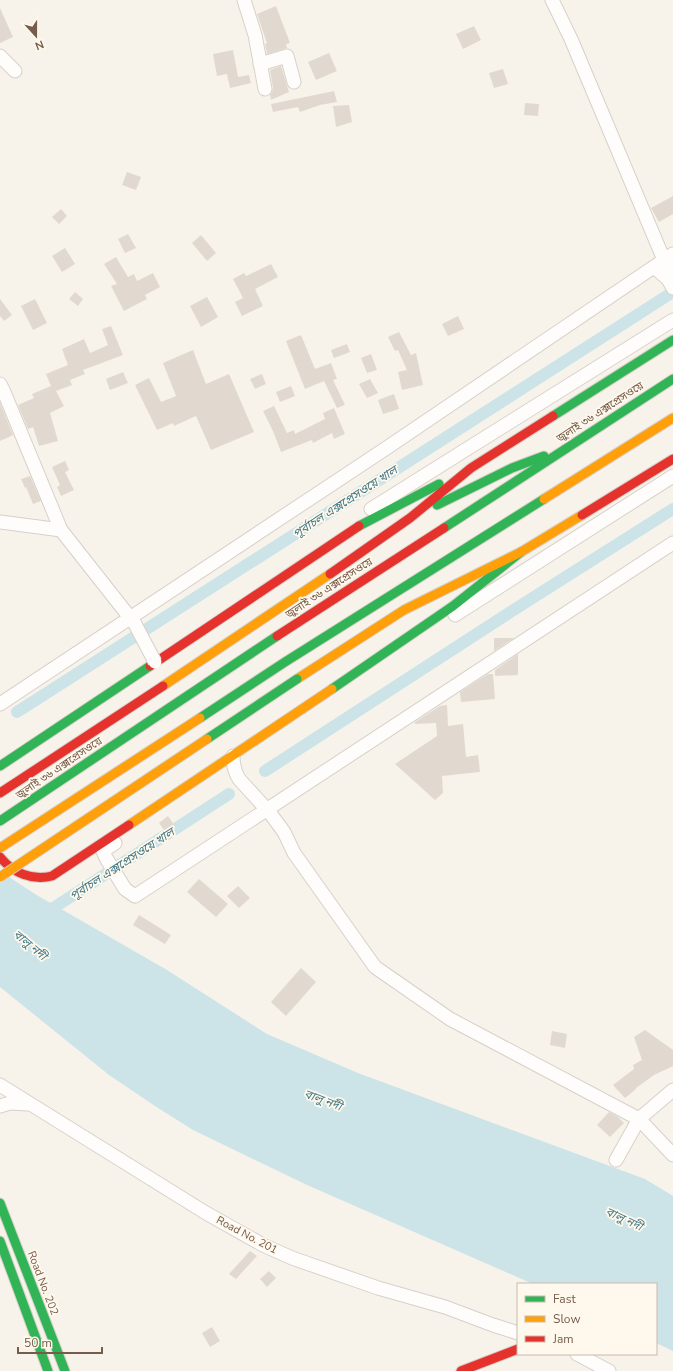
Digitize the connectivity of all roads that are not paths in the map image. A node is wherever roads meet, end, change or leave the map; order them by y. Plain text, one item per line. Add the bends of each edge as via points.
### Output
1 (244, 0) edge
2 (552, 0) edge
3 (0, 56) edge
4 (260, 64) junction
5 (15, 71) dead end
6 (294, 82) dead end
7 (265, 89) dead end
8 (667, 264) edge
9 (673, 288) edge
10 (673, 320) edge
11 (673, 340) edge
12 (673, 379) edge
13 (0, 384) edge
14 (673, 418) edge
15 (570, 446) junction
16 (673, 459) edge
17 (471, 468) junction
18 (673, 476) edge
19 (410, 518) junction
20 (0, 522) edge
21 (503, 525) junction
22 (60, 530) junction
23 (673, 543) edge
24 (521, 552) junction
25 (460, 562) dead end
26 (432, 586) dead end
27 (404, 610) junction
28 (132, 620) junction
29 (153, 659) junction
30 (0, 704) edge
31 (0, 755) edge
32 (233, 759) junction
33 (0, 766) edge
34 (0, 793) edge
35 (267, 809) junction
36 (0, 821) edge
37 (0, 848) edge
38 (0, 857) edge
39 (0, 877) edge
40 (0, 1085) edge
41 (673, 1090) edge
42 (32, 1104) junction
43 (0, 1106) edge
44 (639, 1119) junction
45 (673, 1155) edge
46 (616, 1160) dead end
47 (0, 1203) edge
48 (0, 1241) edge
49 (517, 1333) edge
50 (517, 1349) edge
51 (579, 1355) edge
52 (48, 1371) edge
53 (65, 1371) edge
54 (461, 1371) edge
55 (609, 1371) edge

1 - 4 street
2 - 8 street
3 - 5 street
4 - 6 street via 287,56
4 - 7 street
8 - 9 street via 668,279
8 - 28 street
10 - 29 street via 357,518
11 - 17 main road
12 - 15 main road, জুলাই ৩৬ এক্সপ্রেসওয়ে
13 - 22 street
14 - 21 main road
15 - 19 main road via 512,468
15 - 36 main road, জুলাই ৩৬ এক্সপ্রেসওয়ে via 271,640
16 - 24 main road
17 - 19 main road
17 - 29 main road via 356,528
18 - 32 street
19 - 34 main road via 257,624
20 - 22 street
21 - 25 main road
21 - 37 main road via 285,662
22 - 28 street
23 - 35 street
24 - 27 main road
24 - 32 main road via 453,606
26 - 27 main road
27 - 39 main road, bridge
28 - 29 street, bridge
28 - 30 street
29 - 31 street
29 - 33 main road
32 - 35 street via 239,779
32 - 35 street via 103,851 125,889 135,896
32 - 38 main road via 52,876 37,878 20,872 5,864
35 - 44 street via 284,832 294,853 375,967 450,1019
40 - 42 street, Road No. 201
41 - 44 street
42 - 43 street via 19,1102
42 - 49 street, Road No. 201 via 206,1213 263,1245 292,1258 378,1288 445,1307
44 - 45 street
44 - 46 street
47 - 53 main road, Road No. 202
48 - 52 main road
50 - 54 main road
51 - 55 street

